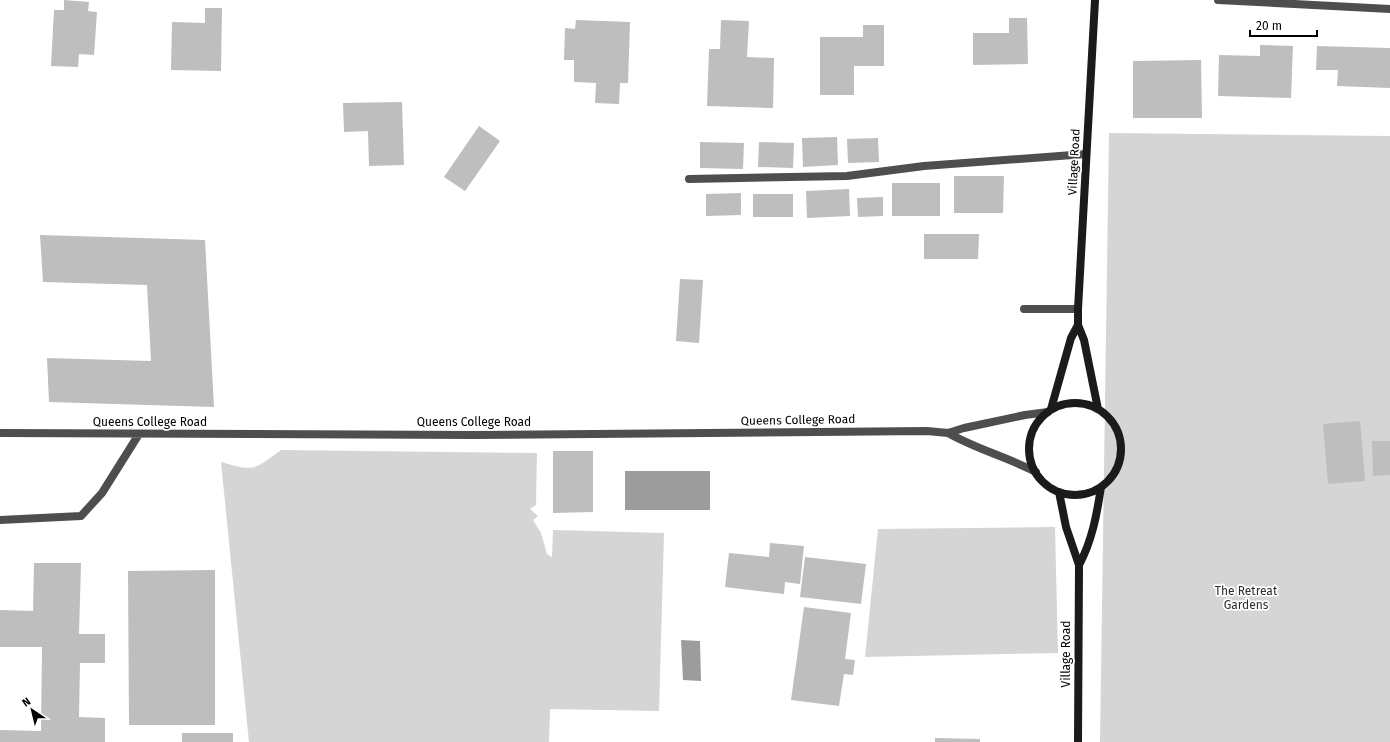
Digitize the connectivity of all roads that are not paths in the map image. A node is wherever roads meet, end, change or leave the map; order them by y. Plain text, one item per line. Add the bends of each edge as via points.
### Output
1 (1095, 0) edge
2 (1218, 0) edge
3 (1390, 9) edge
4 (1086, 154) junction
5 (689, 180) dead end
6 (1024, 309) dead end
7 (1078, 309) junction
8 (1078, 325) junction
9 (1098, 409) junction
10 (1050, 411) junction
11 (0, 433) edge
12 (948, 433) junction
13 (140, 434) junction
14 (1036, 472) junction
15 (1101, 486) junction
16 (1059, 492) junction
17 (0, 520) edge
18 (1078, 565) junction
19 (1078, 742) edge

1 - 4 main road, Village Road
2 - 3 street
4 - 5 street via 924,166 847,176
4 - 7 main road, Village Road
6 - 7 street
7 - 8 main road, Village Road
8 - 9 main road, Village Road via 1084,340
8 - 10 main road, Village Road via 1071,338
9 - 10 main road, Village Road via 1076,403
9 - 15 main road, Village Road via 1114,425 1121,447 1116,470
10 - 12 street, Queens College Road
10 - 14 main road, Village Road via 1040,419 1030,441 1029,452
11 - 13 street, Queens College Road
12 - 13 street, Queens College Road via 919,431 474,435
12 - 14 street, Queens College Road
13 - 17 street via 102,493 81,516
14 - 16 main road, Village Road via 1045,483
15 - 16 main road, Village Road via 1085,494
15 - 18 main road, Village Road via 1095,524
16 - 18 main road, Village Road via 1066,527
18 - 19 main road, Village Road

